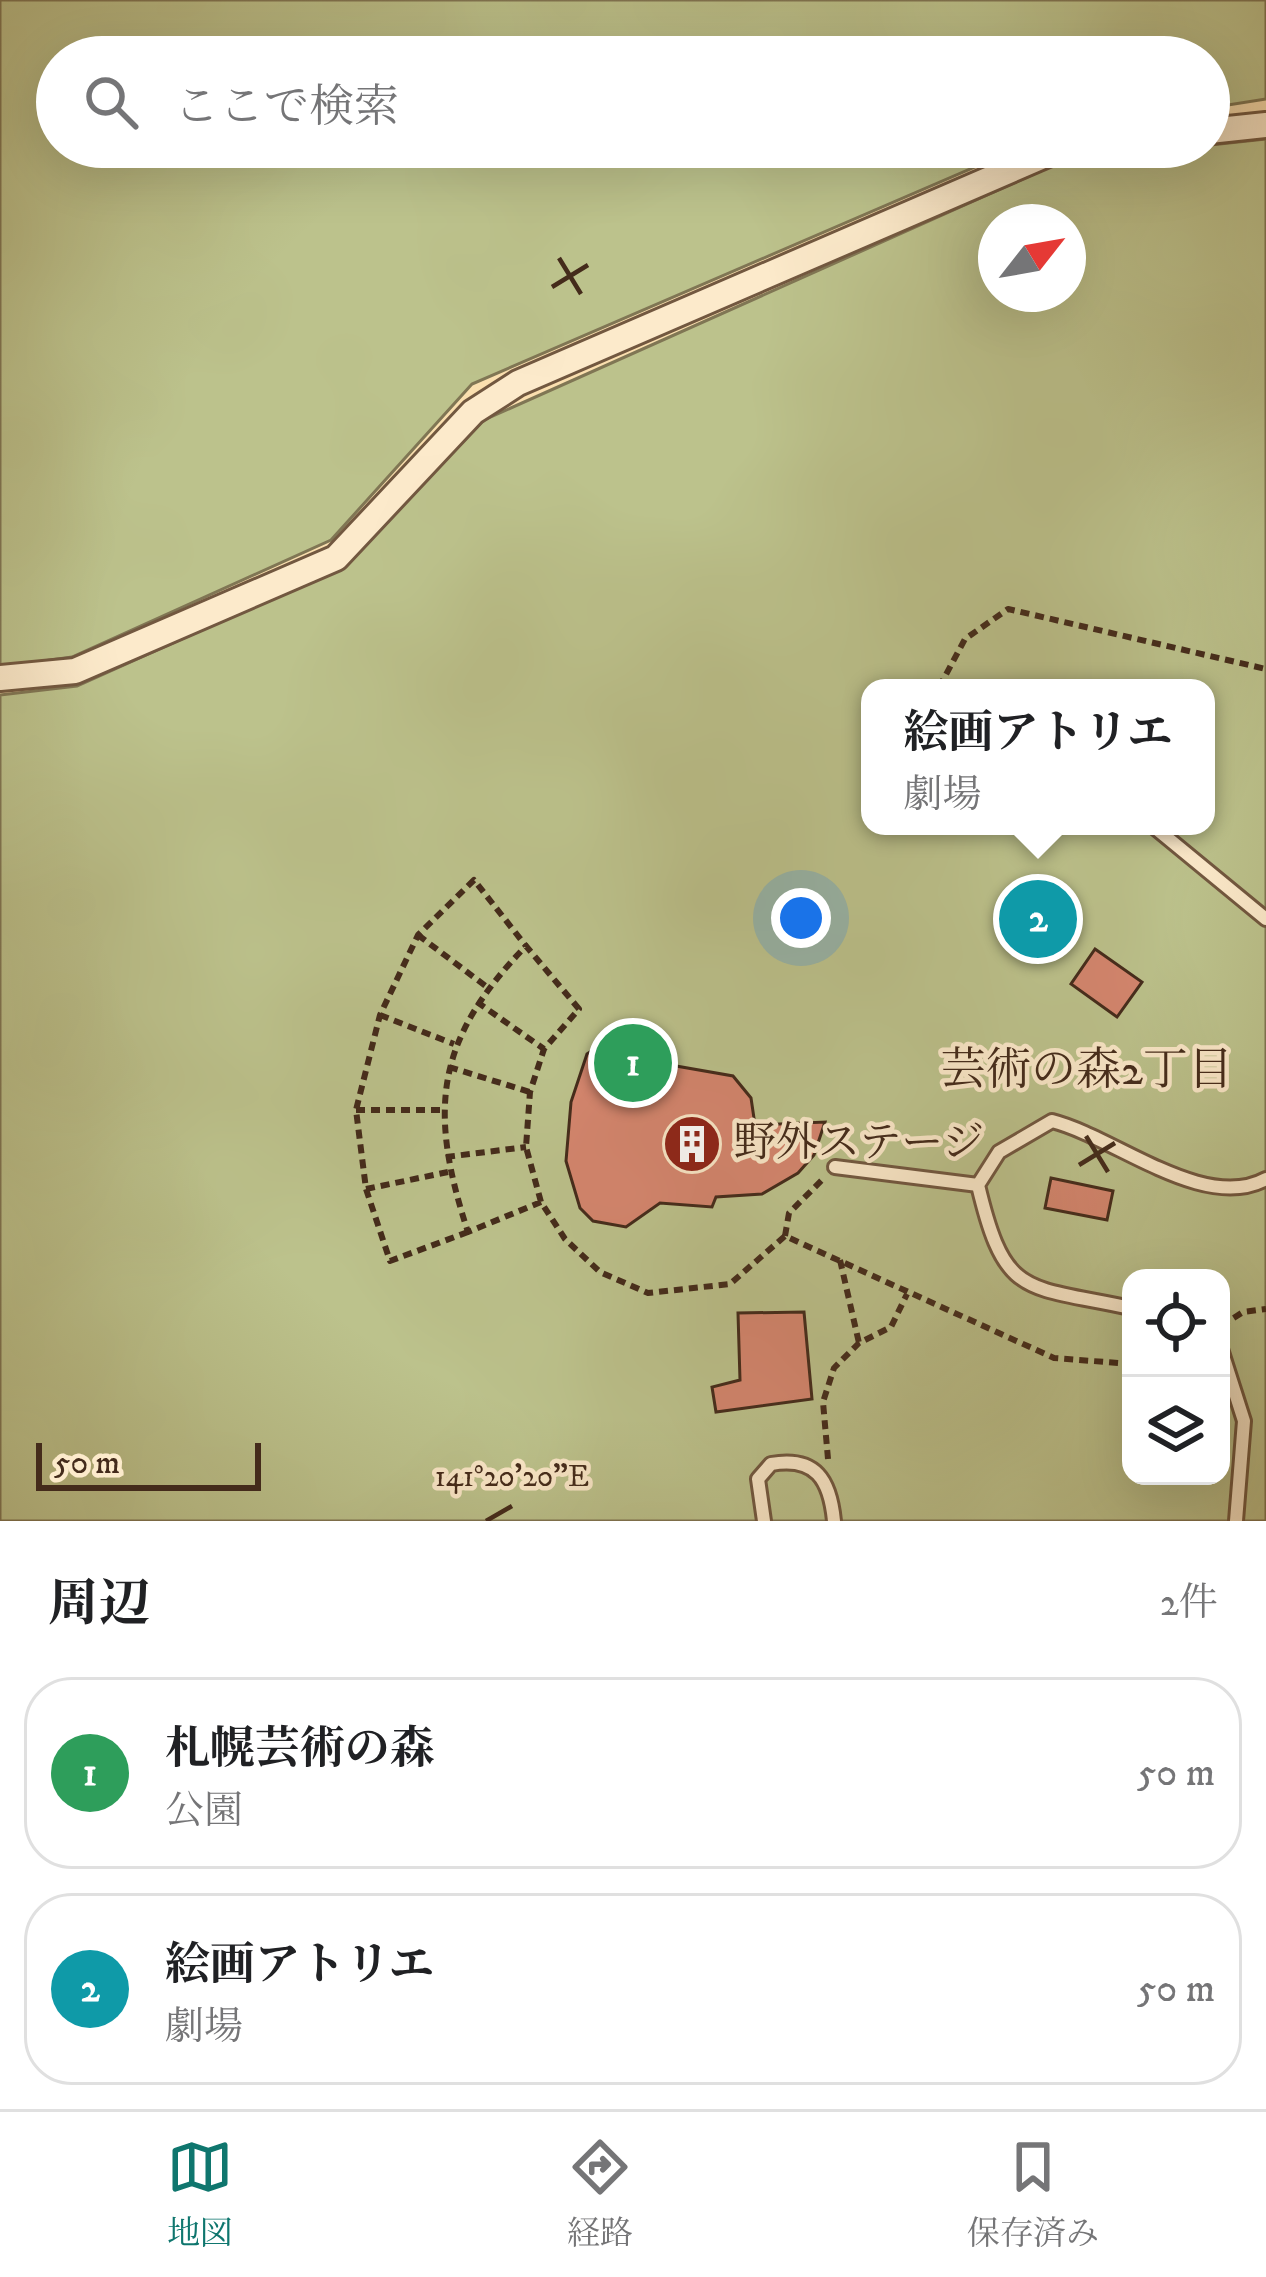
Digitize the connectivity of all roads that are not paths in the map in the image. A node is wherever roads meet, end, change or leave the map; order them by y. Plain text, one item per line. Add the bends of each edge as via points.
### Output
1 (1266, 124) edge
2 (1230, 128) edge
3 (1015, 168) edge
4 (0, 678) edge
5 (1164, 835) edge
6 (1266, 919) edge
7 (835, 1167) road end
8 (1266, 1180) edge
9 (978, 1185) junction
10 (1122, 1306) edge
11 (1230, 1377) edge
12 (764, 1521) edge
13 (834, 1521) edge
14 (1236, 1521) edge

1 - 2 street
3 - 4 street via 518,383 473,412 336,558 75,671
5 - 6 lane
7 - 9 lane
8 - 9 lane via 1202,1188 1052,1121 999,1152
9 - 10 lane via 993,1249 1014,1277
11 - 14 lane via 1244,1421
12 - 13 lane via 758,1479 771,1464 795,1460 831,1489

